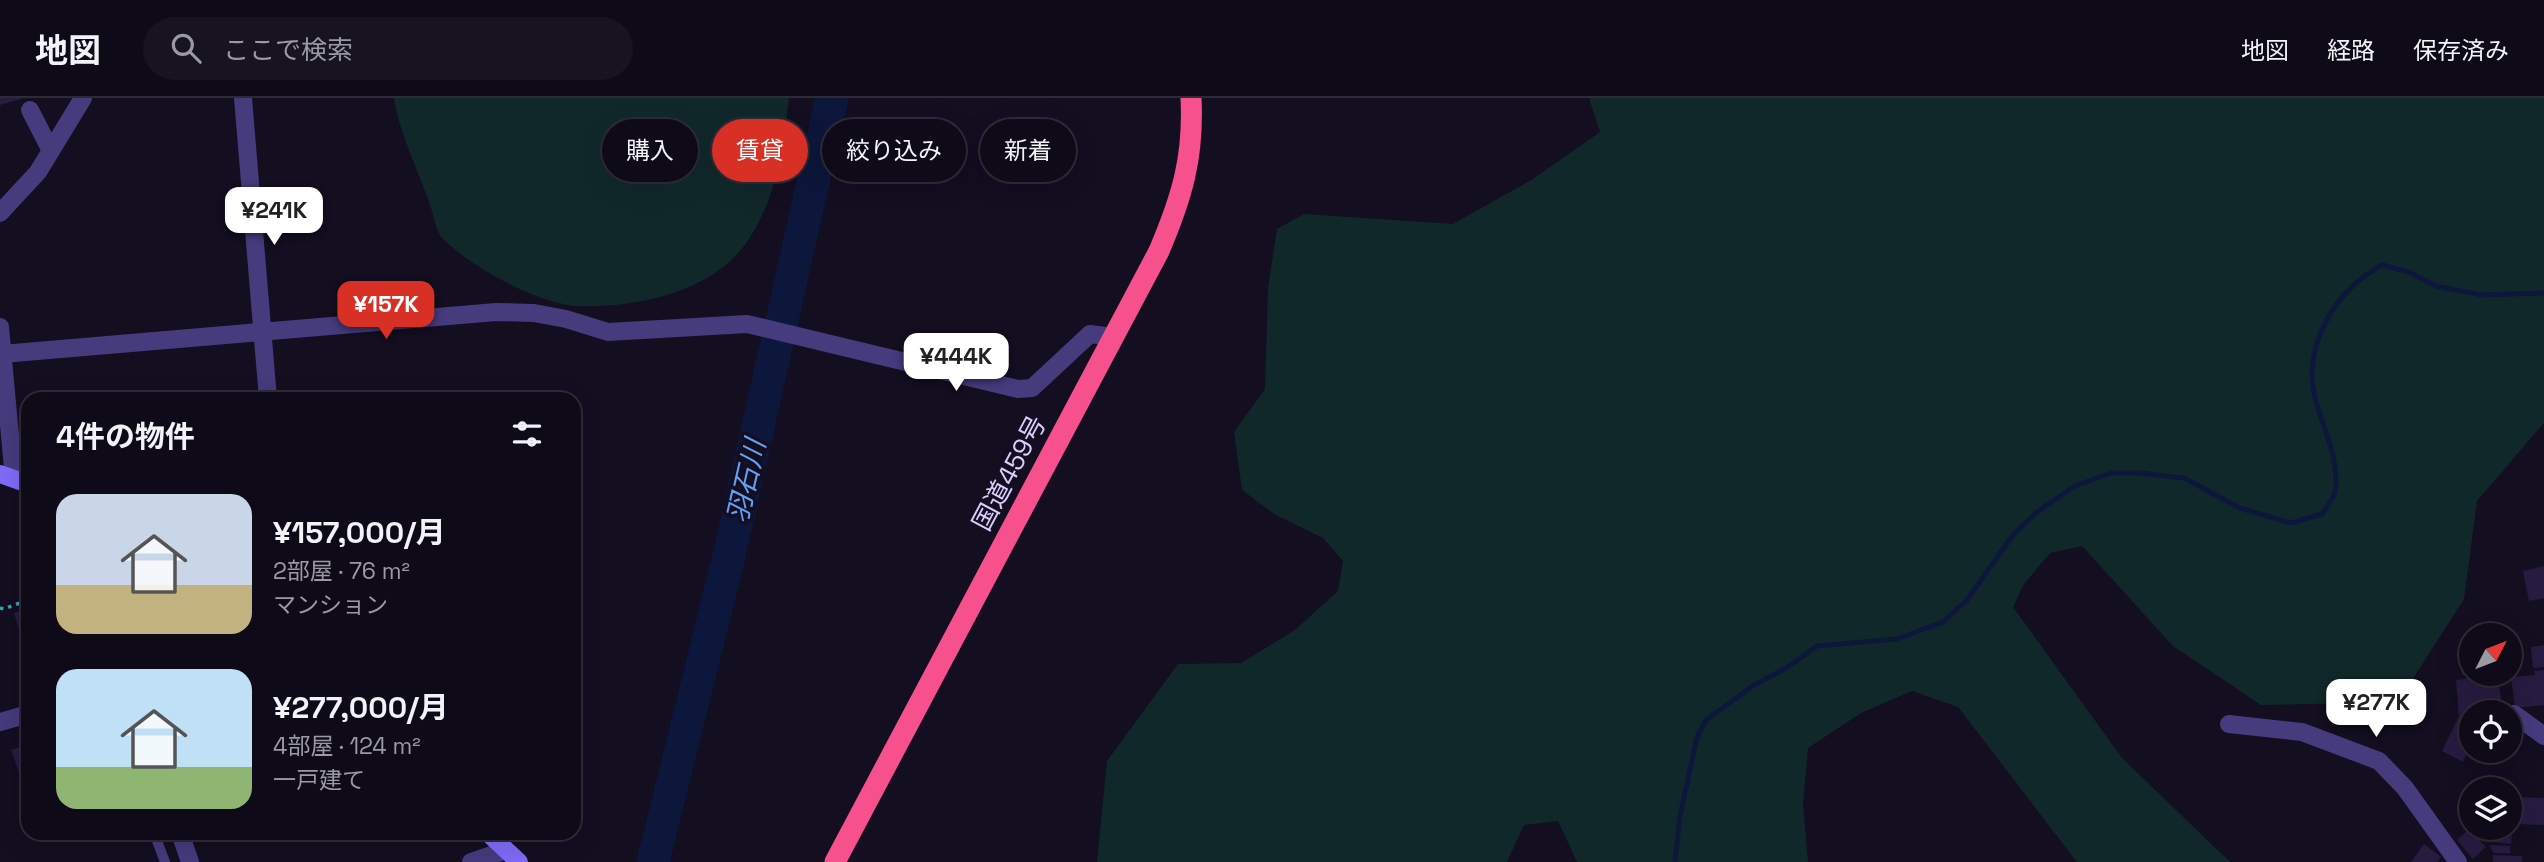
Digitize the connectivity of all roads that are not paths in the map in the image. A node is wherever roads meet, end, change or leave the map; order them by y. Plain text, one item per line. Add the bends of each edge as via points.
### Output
1 (83, 98) edge
2 (243, 98) edge
3 (1191, 98) edge
4 (30, 110) dead end
5 (50, 149) junction
6 (3, 200) edge
7 (0, 327) edge
8 (262, 333) junction
9 (1113, 337) junction
10 (2, 354) junction
11 (267, 392) edge
12 (14, 479) edge
13 (21, 716) edge
14 (2522, 720) edge
15 (0, 722) edge
16 (2230, 724) dead end
17 (2544, 736) edge
18 (157, 840) edge
19 (182, 840) edge
20 (495, 840) edge
21 (512, 856) edge
22 (165, 862) edge
23 (190, 862) edge
24 (471, 862) edge
25 (835, 862) edge
26 (2458, 862) edge

1 - 5 street
2 - 8 street
3 - 9 highway, 国道459号 via 1186,179 1159,251
4 - 5 street
5 - 6 street via 38,172
7 - 10 street
8 - 9 street via 496,312 566,318 608,332 747,324 1018,389 1032,388 1090,334
8 - 10 street
8 - 11 street
9 - 25 highway, 国道459号
10 - 12 street
13 - 15 street
14 - 17 street
16 - 26 street via 2302,732 2379,761 2413,798
18 - 22 lane
19 - 23 street
20 - 21 street
21 - 24 street

